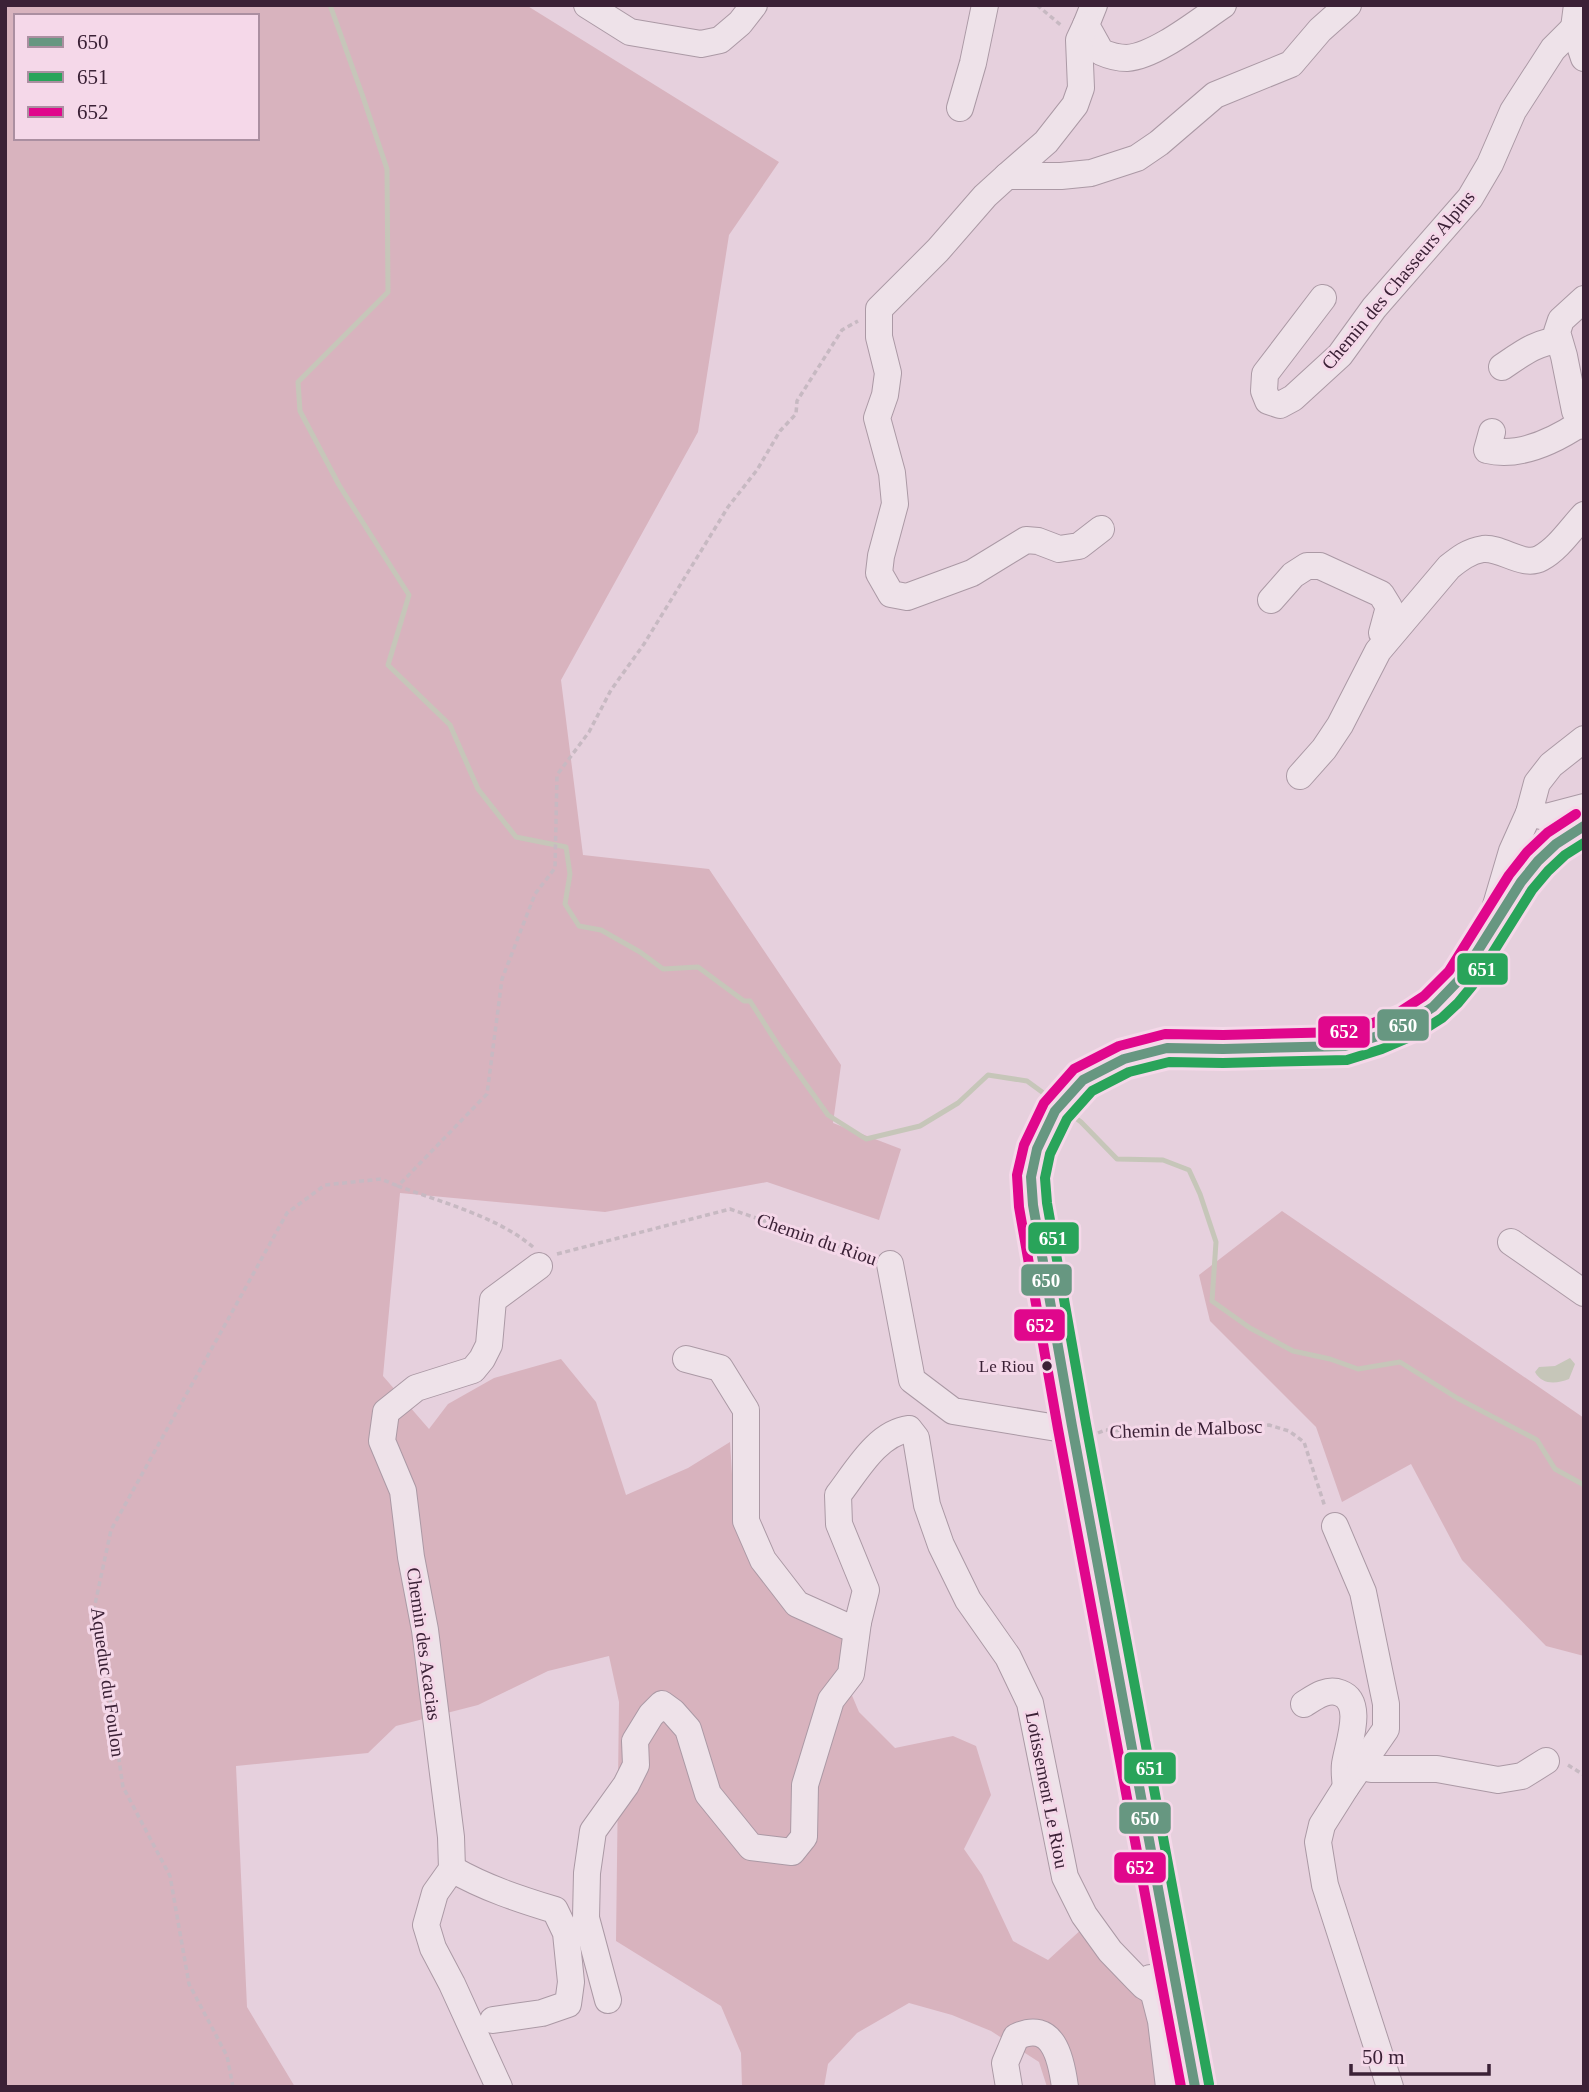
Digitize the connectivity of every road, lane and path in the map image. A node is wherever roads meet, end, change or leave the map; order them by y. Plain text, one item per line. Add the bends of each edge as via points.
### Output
1 (587, 5) edge
2 (754, 5) edge
3 (985, 5) edge
4 (1037, 5) edge
5 (1223, 5) edge
6 (1348, 5) edge
7 (1576, 17) edge
8 (1086, 23) edge
9 (1584, 58) edge
10 (960, 108) dead end
11 (1007, 176) junction
12 (1323, 298) dead end
13 (1584, 299) edge
14 (872, 314) junction
15 (1559, 341) junction
16 (1502, 367) dead end
17 (1583, 424) edge
18 (1492, 432) dead end
19 (1584, 515) edge
20 (1101, 529) dead end
21 (1271, 600) dead end
22 (1387, 639) junction
23 (1584, 739) edge
24 (1300, 776) dead end
25 (1584, 807) edge
26 (1529, 813) junction
27 (1584, 826) edge
28 (1489, 930) junction
29 (398, 1186) junction
30 (1511, 1242) dead end
31 (542, 1262) junction
32 (890, 1264) joint
33 (1584, 1293) edge
34 (686, 1359) dead end
35 (1083, 1432) junction
36 (1335, 1526) joint
37 (858, 1622) junction
38 (1304, 1704) dead end
39 (1546, 1761) dead end
40 (1353, 1776) junction
41 (452, 1869) junction
42 (1157, 1979) junction
43 (608, 2000) dead end
44 (493, 2020) dead end
45 (233, 2087) edge
46 (499, 2087) edge
47 (1009, 2087) edge
48 (1065, 2087) edge
49 (1169, 2087) edge
50 (1195, 2087) edge
51 (1390, 2087) edge

1 - 2 street via 631,32 701,44 720,40
3 - 10 street
4 - 8 path
5 - 8 street via 1156,50 1130,58 1101,52
6 - 11 street via 1291,64 1215,95 1138,158 1091,173
7 - 9 street, Chemin des Chasseurs Alpins
7 - 12 street, Chemin des Chasseurs Alpins via 1513,111 1469,198 1374,308 1340,355 1293,398 1280,405 1268,401 1265,374
8 - 11 street via 1081,88 1075,105 1046,142
11 - 14 street
13 - 15 street via 1561,320
14 - 20 street via 888,373 877,418 895,504 879,573 891,594 907,597 972,573 1026,540 1059,549 1079,545
14 - 29 path via 842,330 797,401 796,414 728,507 589,732 557,775 555,868 535,894 502,979 488,1094
15 - 16 street via 1547,341
15 - 17 street via 1575,411
17 - 18 street via 1558,439 1501,453 1487,450
19 - 22 street via 1542,558 1532,561 1484,549 1463,555
21 - 22 street via 1293,575 1307,566 1320,566 1381,594 1389,607 1382,633
22 - 24 street via 1340,725
23 - 26 street via 1551,765 1537,783
25 - 26 street via 1546,817
26 - 28 street via 1512,851
27 - 28 main road via 1538,861
28 - 35 main road via 1447,994 1408,1023 1378,1036 1345,1046 1167,1048 1124,1059 1083,1080 1055,1111 1037,1149 1031,1177 1033,1206
29 - 31 path, Aqueduc du Foulon via 520,1236
29 - 45 path, Aqueduc du Foulon via 381,1179 325,1185 287,1213 111,1530 94,1609 123,1787 170,1876 189,1984 226,2056
30 - 33 street
31 - 32 path, Chemin du Riou via 730,1209
31 - 41 street, Chemin des Acacias via 493,1300 489,1345 473,1370 416,1388 387,1412 383,1441 403,1491 425,1630
32 - 35 street, Chemin du Riou via 912,1380 954,1411
34 - 37 street via 720,1368 746,1409 746,1521 763,1560 797,1604 846,1626
35 - 36 path, Chemin de Malbosc via 1205,1431 1269,1425 1289,1431 1304,1442 1322,1501
35 - 42 main road
36 - 40 street via 1363,1592 1386,1704 1386,1729
37 - 42 street, Lotissement Le Riou via 866,1590 839,1524 838,1496 876,1447 909,1429 916,1438 927,1506 941,1545 1030,1703 1065,1877 1084,1915 1111,1951
37 - 43 street via 851,1674 831,1700 804,1785 804,1838 792,1852 751,1847 708,1794 688,1729 662,1704 651,1715 635,1741 636,1765 626,1785 593,1831 586,1917
38 - 40 street via 1334,1691 1348,1696 1353,1705 1345,1767
39 - 40 street via 1522,1776 1497,1780 1437,1769 1371,1769
40 - 51 street via 1322,1825 1318,1842 1325,1885
41 - 44 street via 509,1896 555,1910 566,1933 571,1982 568,2004
41 - 46 street via 435,1893 426,1925
42 - 49 street
42 - 50 main road
47 - 48 street via 1006,2063 1016,2037 1029,2031 1052,2043 1062,2064

